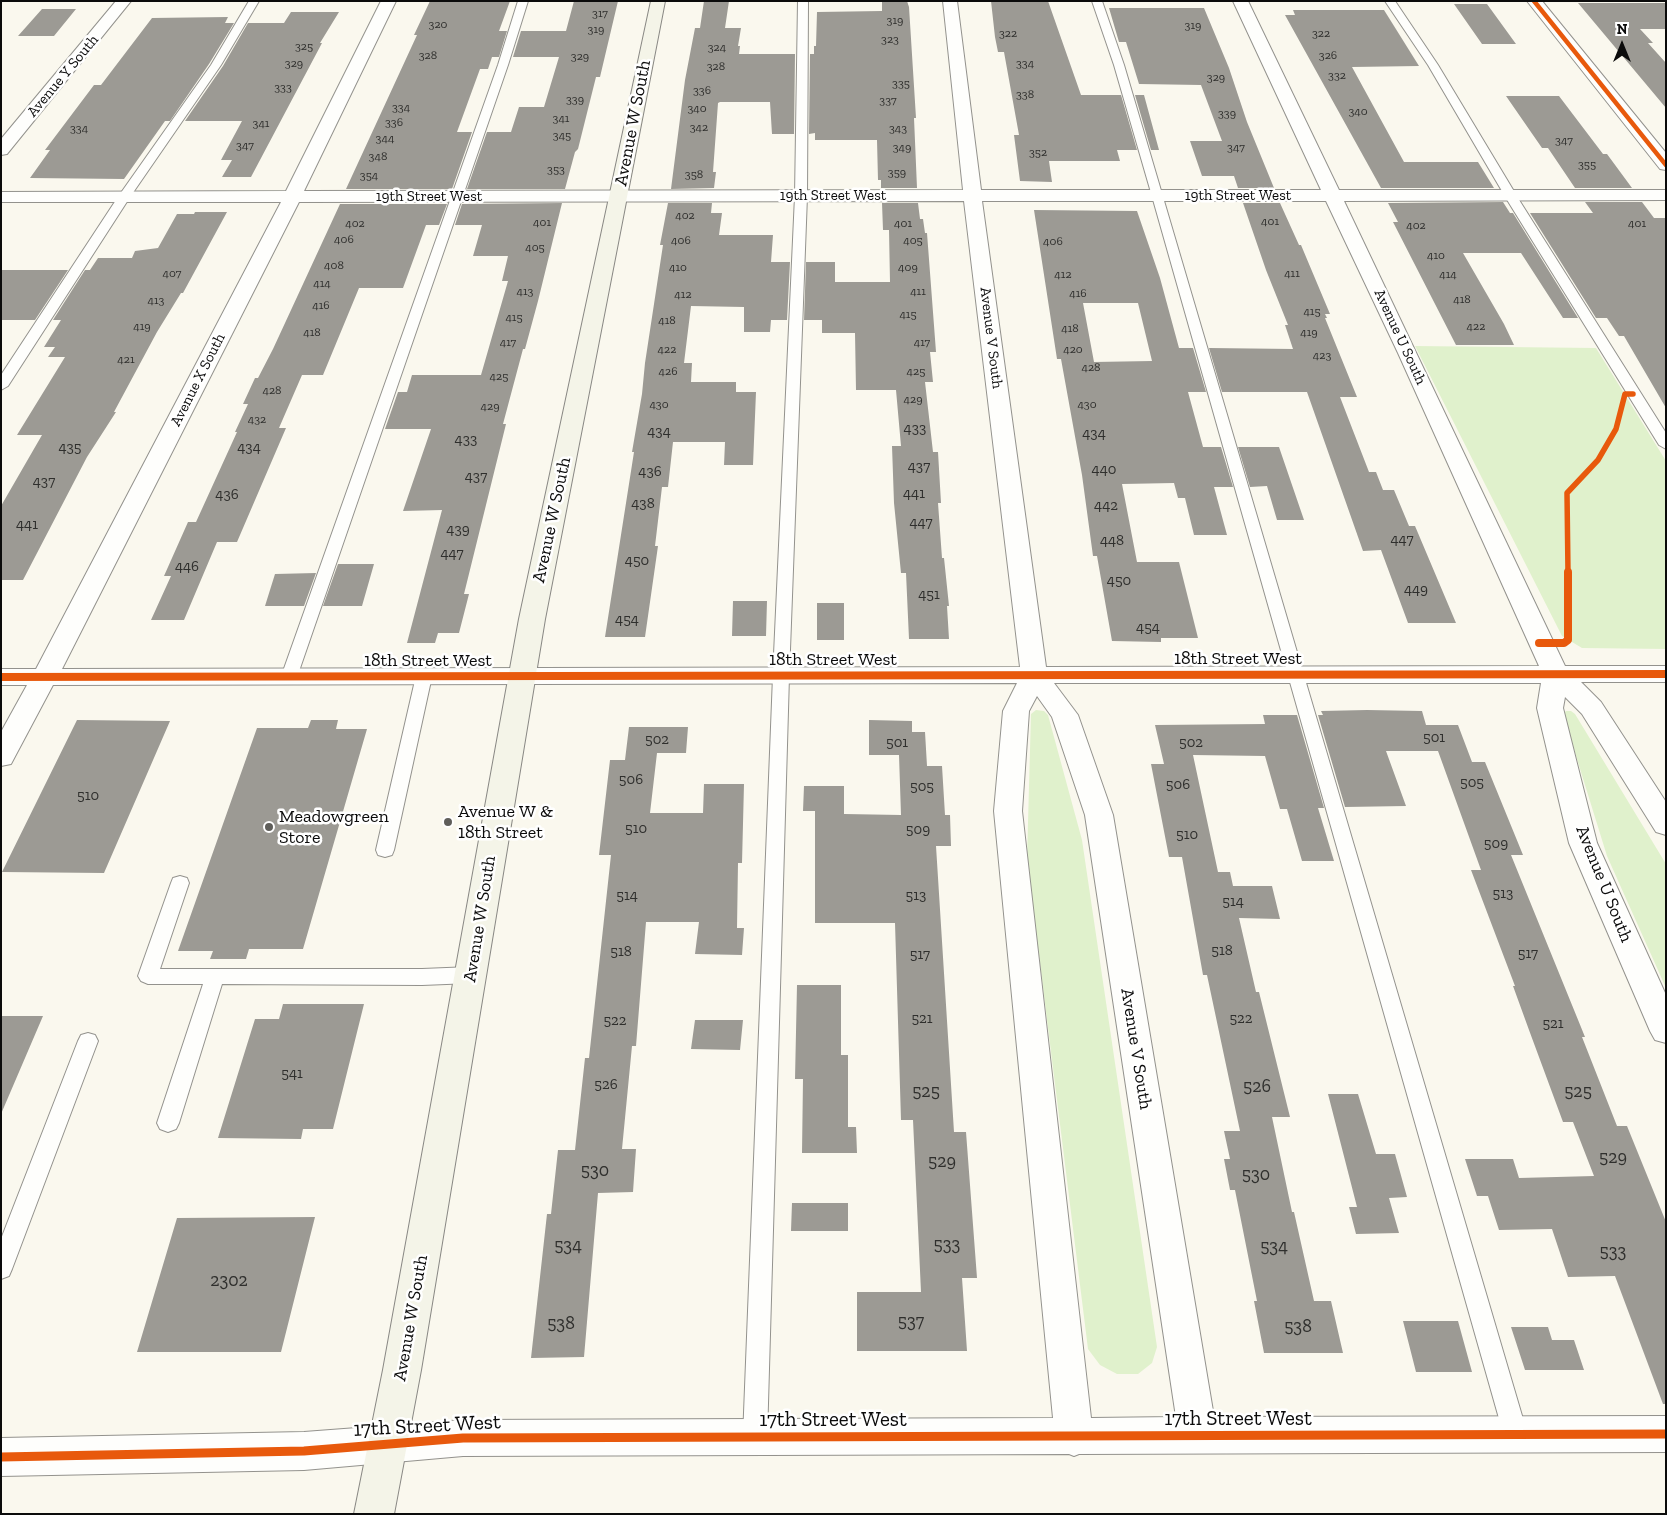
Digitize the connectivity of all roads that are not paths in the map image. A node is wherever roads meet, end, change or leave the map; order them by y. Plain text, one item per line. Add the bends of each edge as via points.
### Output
1 (124, 1) edge
2 (254, 1) edge
3 (389, 1) edge
4 (523, 1) edge
5 (658, 1) edge
6 (803, 1) edge
7 (950, 1) edge
8 (1097, 1) edge
9 (1240, 1) edge
10 (1390, 1) edge
11 (1534, 1) edge
12 (1, 150) edge
13 (1666, 164) edge
14 (1666, 195) edge
15 (800, 196) junction
16 (973, 196) junction
17 (1158, 196) junction
18 (1332, 196) junction
19 (1510, 196) junction
20 (1, 197) edge
21 (124, 197) junction
22 (292, 197) junction
23 (457, 197) junction
24 (619, 197) junction
25 (1, 386) edge
26 (1666, 445) edge
27 (1297, 674) junction
28 (1556, 674) junction
29 (1666, 674) edge
30 (1034, 675) junction
31 (424, 676) junction
32 (781, 676) junction
33 (1, 677) edge
34 (44, 677) junction
35 (289, 677) junction
36 (523, 677) junction
37 (1, 756) edge
38 (1666, 825) edge
39 (385, 850) dead end
40 (180, 883) dead end
41 (471, 975) junction
42 (215, 976) junction
43 (1666, 1031) edge
44 (88, 1041) dead end
45 (168, 1123) dead end
46 (1, 1269) edge
47 (1666, 1434) edge
48 (1516, 1436) junction
49 (1198, 1437) junction
50 (755, 1438) junction
51 (1074, 1438) junction
52 (388, 1444) junction
53 (4, 1464) edge
54 (374, 1514) edge

1 - 12 street, Avenue Y South
2 - 21 lane via 216,65
3 - 22 street, Avenue X South
4 - 23 lane
5 - 24 street, Avenue W South
6 - 15 lane
7 - 16 street, Avenue V South
8 - 17 lane
9 - 18 street, Avenue U South
10 - 19 lane
11 - 13 street
14 - 19 street, 19th Street West
15 - 16 street, 19th Street West
15 - 24 street, 19th Street West
15 - 32 lane
16 - 17 street, 19th Street West
16 - 30 street, Avenue V South
17 - 18 street, 19th Street West
17 - 27 lane
18 - 19 street, 19th Street West
18 - 28 street, Avenue U South
19 - 26 lane
20 - 21 street, 19th Street West
21 - 22 street, 19th Street West
21 - 25 lane
22 - 23 street, 19th Street West
22 - 34 street, Avenue X South
23 - 24 street, 19th Street West
23 - 35 lane
24 - 36 street, Avenue W South via 532,619
27 - 28 street, 18th Street West
27 - 30 street, 18th Street West
27 - 48 lane
28 - 29 street, 18th Street West
28 - 38 street, Avenue U South via 1592,708
28 - 43 street, Avenue U South via 1550,708 1583,843
30 - 32 street, 18th Street West
30 - 49 street, Avenue V South via 1065,715 1099,815
30 - 51 street via 1016,711 1008,811
31 - 35 street, 18th Street West
31 - 36 street, 18th Street West
31 - 39 lane
32 - 36 street, 18th Street West
32 - 50 lane
33 - 34 street, 18th Street West
34 - 35 street, 18th Street West
34 - 37 street, Avenue X South
36 - 41 street, Avenue W South
40 - 42 lane via 148,976
41 - 42 lane
41 - 52 street, Avenue W South
42 - 45 lane
44 - 46 lane
47 - 48 street, 17th Street West
48 - 49 street, 17th Street West
49 - 51 street, 17th Street West
50 - 51 street, 17th Street West
50 - 52 street, 17th Street West via 463,1438
52 - 53 street, 17th Street West via 304,1451
52 - 54 street, Avenue W South

